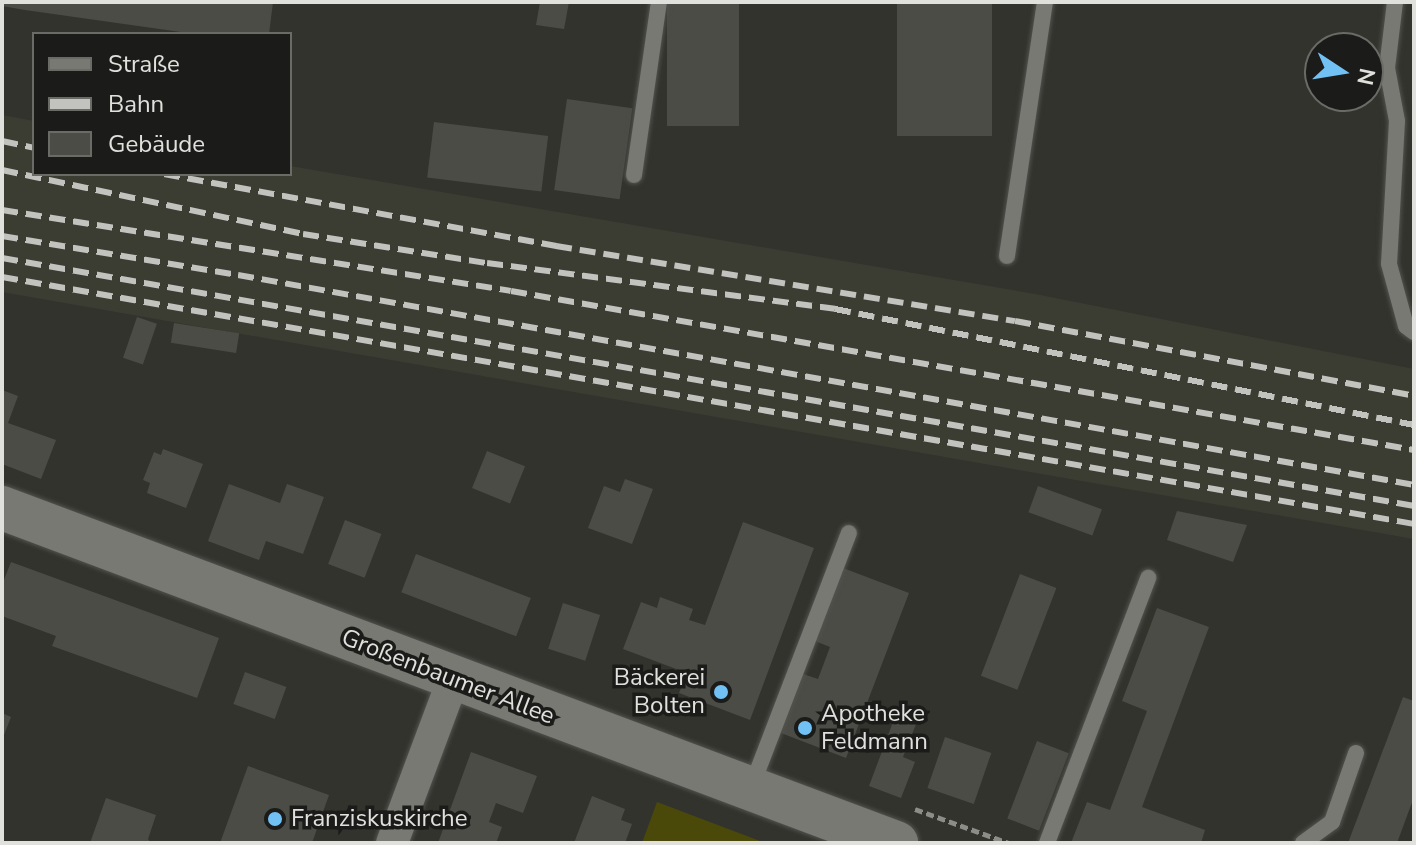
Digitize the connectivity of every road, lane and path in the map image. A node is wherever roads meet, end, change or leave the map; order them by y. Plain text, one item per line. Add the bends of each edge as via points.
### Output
1 (659, 2) edge
2 (1045, 2) edge
3 (1395, 2) edge
4 (634, 175) dead end
5 (1007, 256) dead end
6 (1414, 332) edge
7 (2, 508) edge
8 (849, 533) dead end
9 (1148, 578) dead end
10 (453, 680) junction
11 (1356, 753) dead end
12 (750, 789) junction
13 (392, 843) edge
14 (896, 843) edge
15 (1047, 843) edge
16 (1303, 843) edge

1 - 4 lane
2 - 5 lane
3 - 6 lane via 1387,68 1397,121 1389,264 1406,326
7 - 10 main road, Großenbaumer Allee
8 - 12 lane
9 - 15 lane
10 - 12 main road, Großenbaumer Allee
10 - 13 street
11 - 16 lane via 1332,822
12 - 14 main road, Großenbaumer Allee

